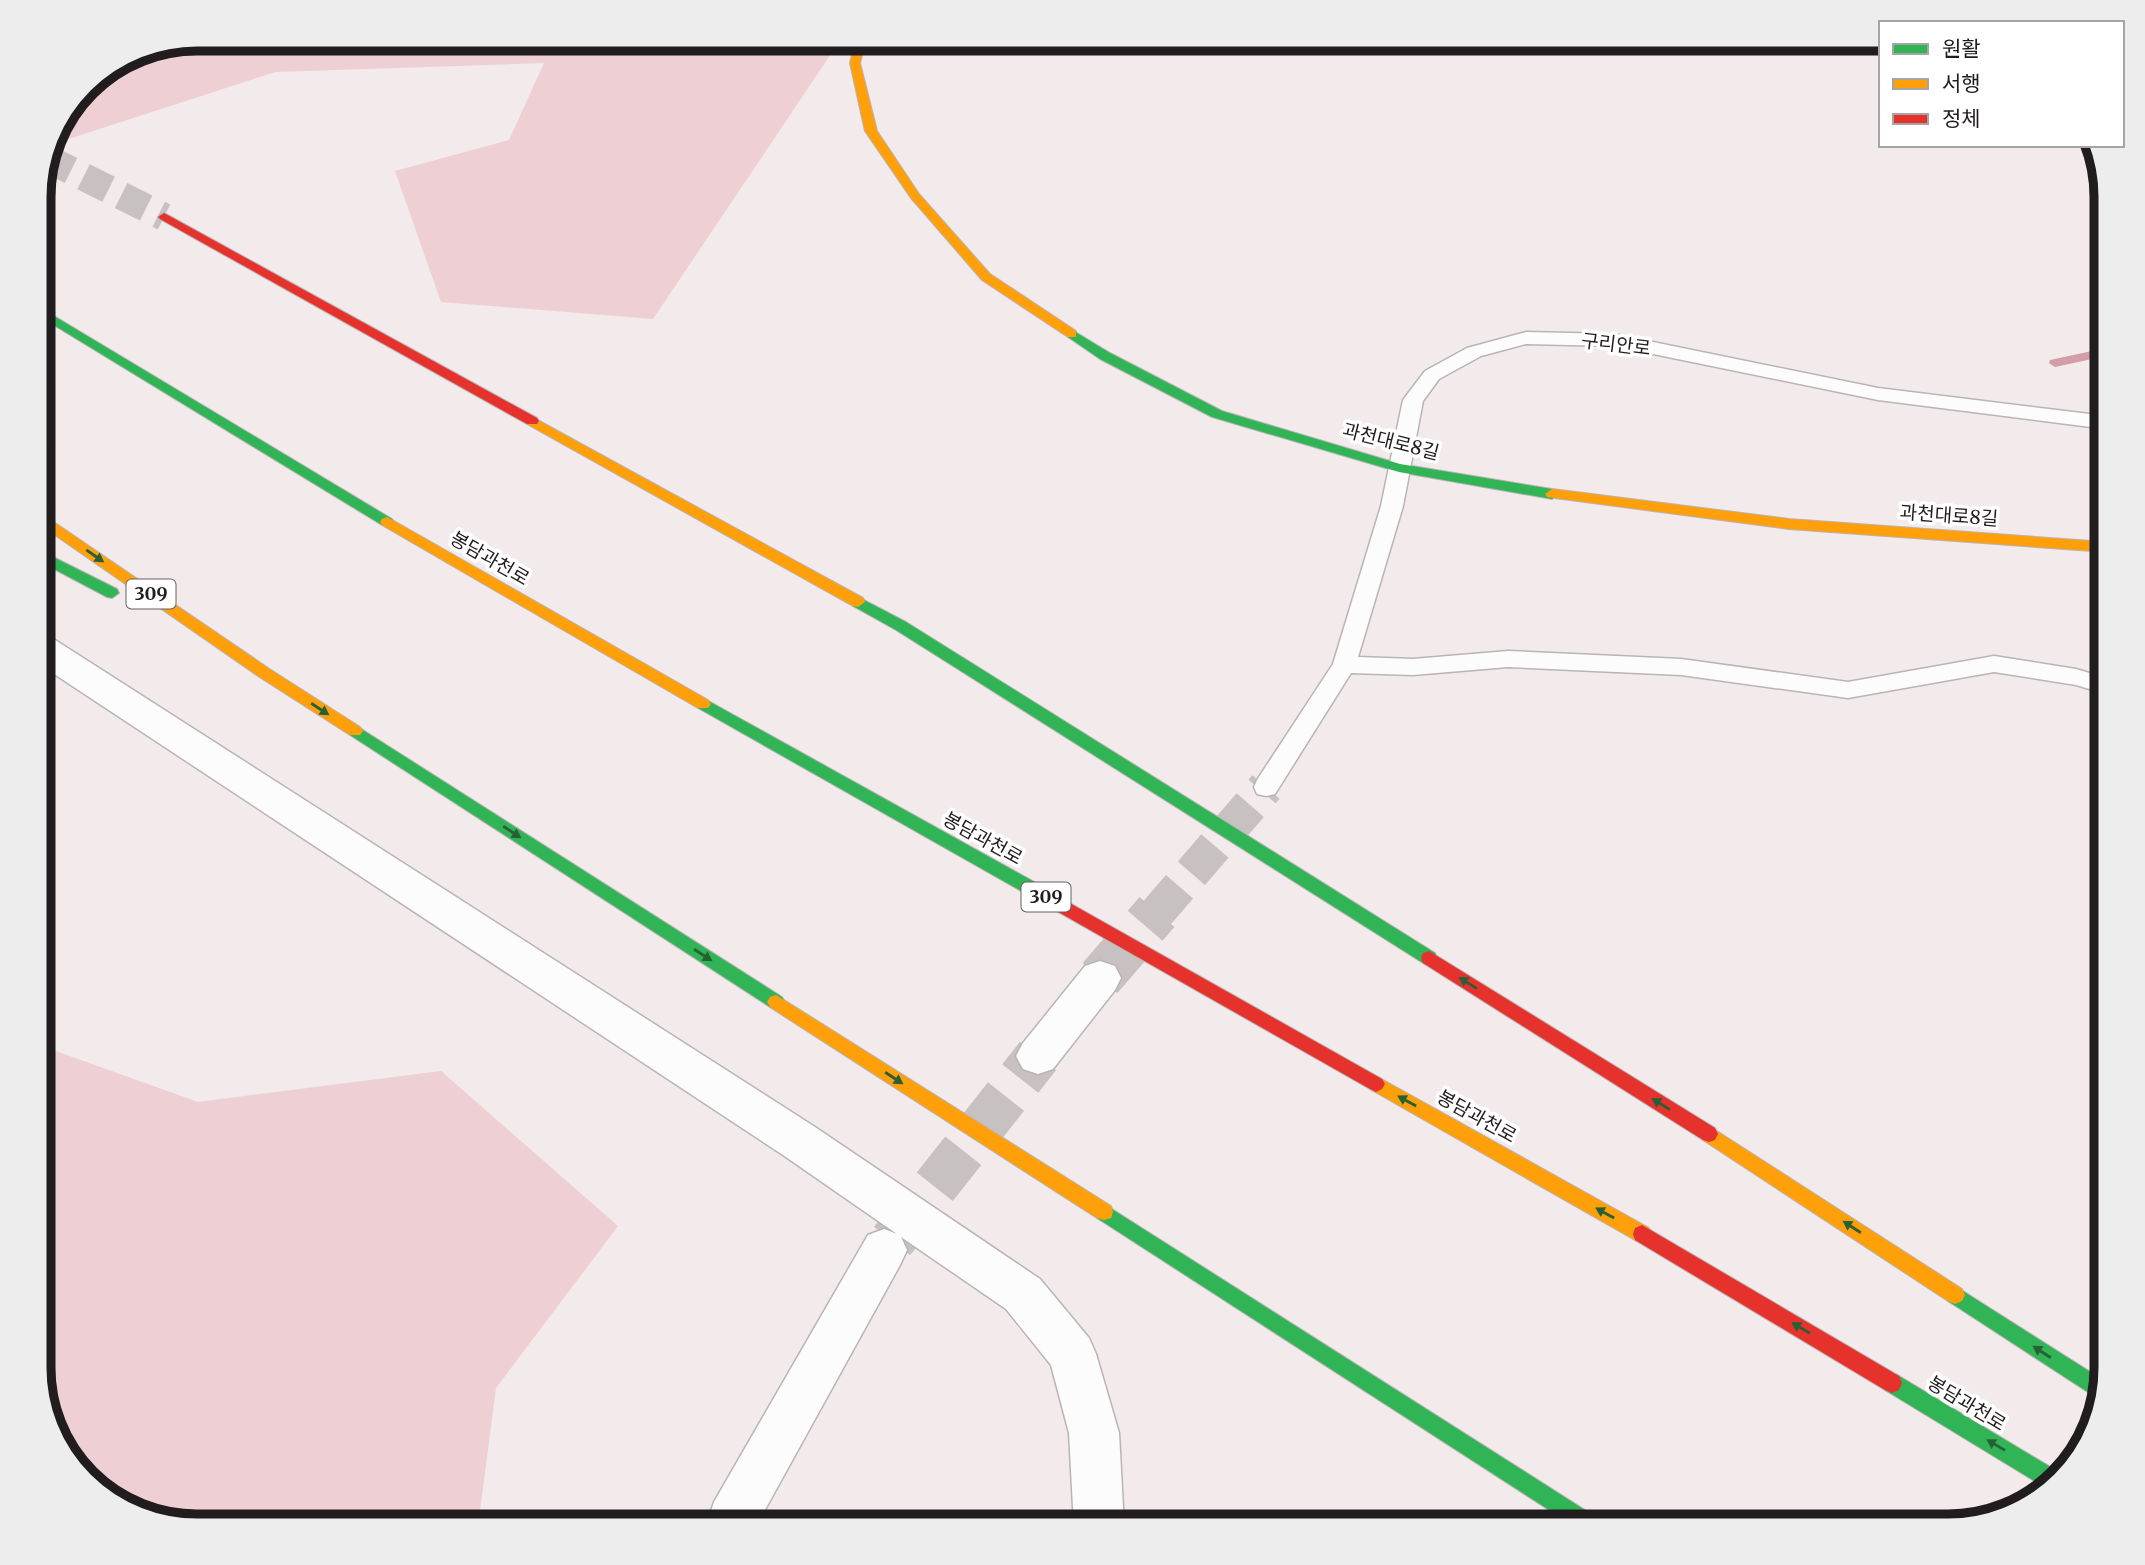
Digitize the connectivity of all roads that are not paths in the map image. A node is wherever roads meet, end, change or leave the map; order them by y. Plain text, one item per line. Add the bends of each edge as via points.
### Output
1 (858, 51) edge
2 (164, 217) tunnel mouth
3 (51, 318) edge
4 (2094, 421) edge
5 (1399, 468) junction
6 (51, 525) edge
7 (2094, 546) edge
8 (51, 561) edge
9 (121, 598) dead end
10 (145, 610) dead end
11 (51, 656) edge
12 (1344, 665) junction
13 (263, 672) junction
14 (2094, 682) edge
15 (1266, 787) tunnel mouth
16 (1100, 978) tunnel mouth
17 (1038, 1056) tunnel mouth
18 (884, 1250) tunnel mouth
19 (2093, 1385) edge
20 (2046, 1476) edge
21 (735, 1514) edge
22 (1098, 1514) edge
23 (1572, 1514) edge

1 - 5 main road, 과천대로8길 via 855,62 871,131 915,196 986,277 1105,356 1217,414
19 -> 2 main road via 1749,1159 901,626
20 -> 3 main road, 봉담과천로 / 309 via 1657,1242 463,568
4 - 5 lane, 구리안로 via 1878,394 1614,340 1526,338 1474,352 1432,375 1413,400
5 - 7 main road, 과천대로8길 via 1596,501 1789,524
5 - 12 lane, 구리안로
6 -> 13 main road, 309
8 - 9 main road
10 - 13 main road
11 - 22 street via 787,1133 1024,1294 1072,1354 1094,1433
12 - 14 lane via 1413,667 1508,659 1681,667 1847,690 1994,664
12 - 15 lane, 구리안로
13 -> 23 main road, 309
16 - 17 street
18 - 21 street

